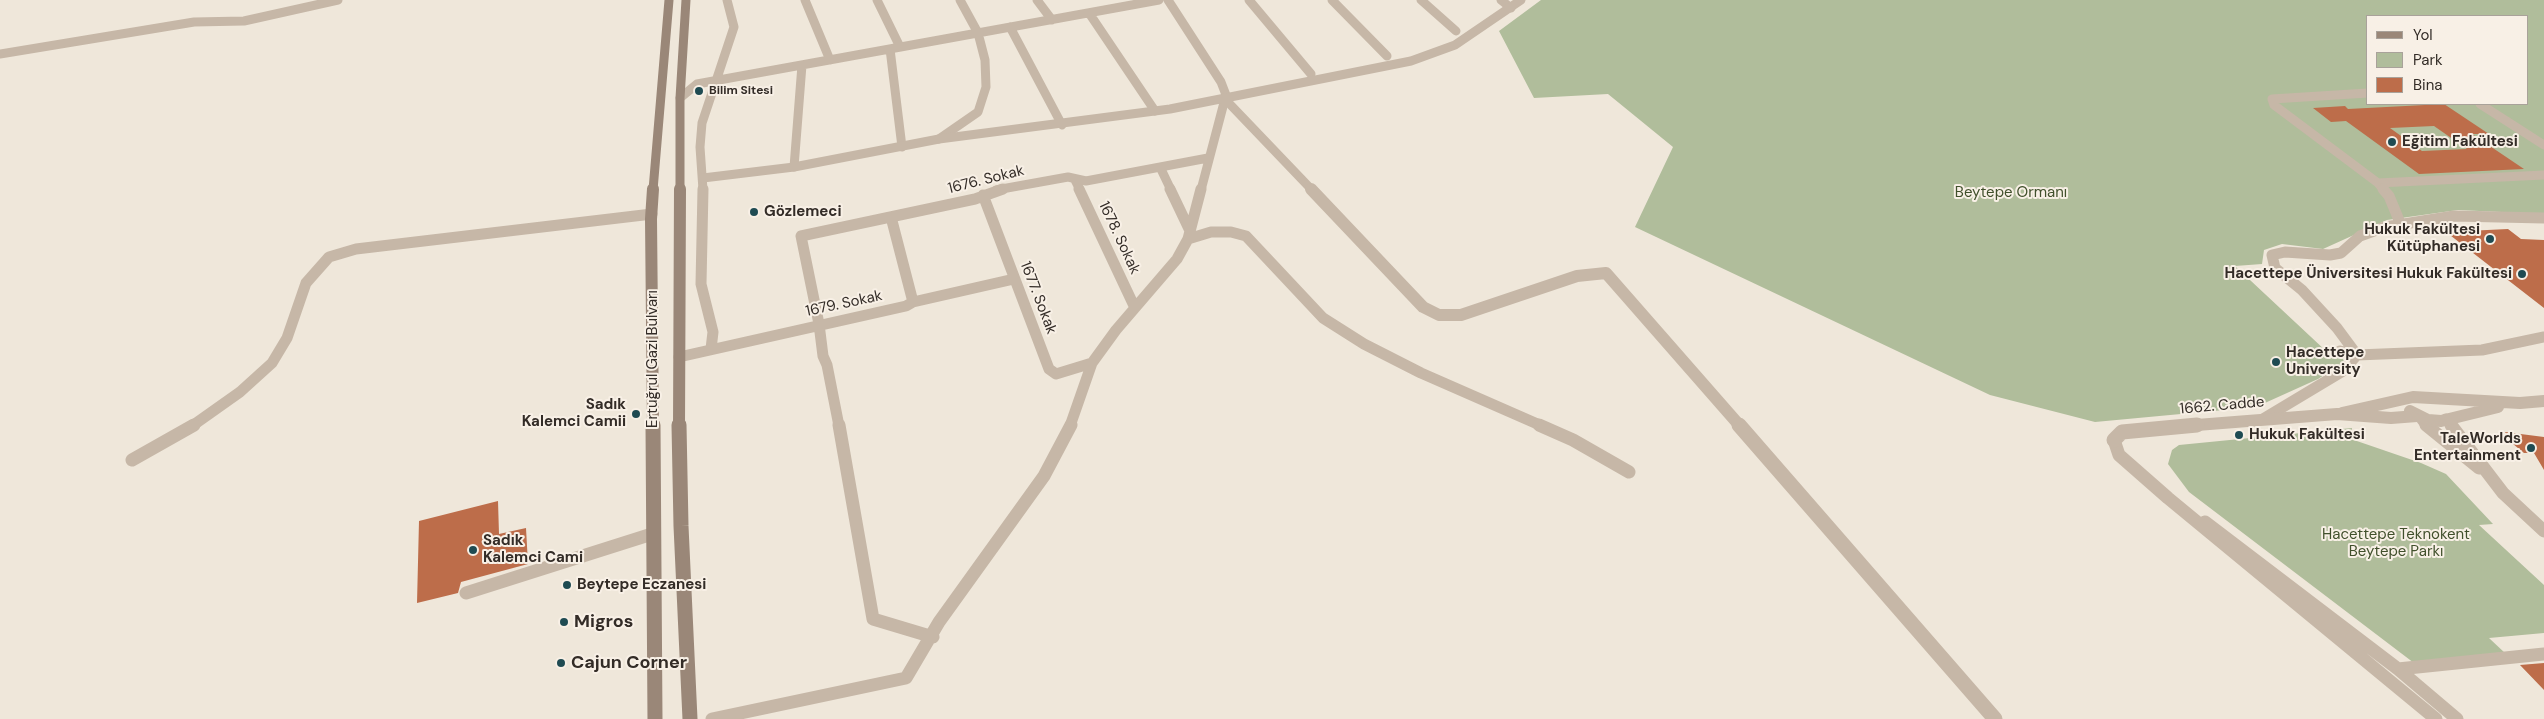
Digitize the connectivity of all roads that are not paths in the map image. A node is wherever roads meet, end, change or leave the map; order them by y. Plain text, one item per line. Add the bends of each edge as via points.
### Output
1 (338, 0) edge
2 (668, 0) edge
3 (686, 0) edge
4 (805, 0) edge
5 (877, 0) edge
6 (960, 0) edge
7 (1037, 0) edge
8 (1114, 0) edge
9 (1156, 0) edge
10 (1168, 0) edge
11 (1249, 0) edge
12 (1332, 0) edge
13 (1421, 0) edge
14 (1501, 0) edge
15 (1521, 0) edge
16 (728, 1) edge
17 (1120, 8) junction
18 (1511, 8) junction
19 (1089, 14) junction
20 (1052, 20) junction
21 (1010, 27) junction
22 (1456, 31) dead end
23 (978, 33) junction
24 (900, 47) junction
25 (890, 49) junction
26 (0, 54) edge
27 (1387, 56) dead end
28 (830, 60) junction
29 (802, 65) junction
30 (1311, 74) dead end
31 (681, 78) junction
32 (717, 82) junction
33 (696, 84) junction
34 (2366, 93) edge
35 (680, 98) junction
36 (1224, 98) junction
37 (2482, 105) edge
38 (1155, 111) junction
39 (1062, 125) junction
40 (939, 139) junction
41 (2544, 145) edge
42 (902, 147) junction
43 (1208, 158) junction
44 (794, 167) junction
45 (1160, 167) junction
46 (2544, 175) edge
47 (703, 178) junction
48 (1075, 180) junction
49 (2378, 183) junction
50 (983, 195) junction
51 (652, 214) junction
52 (891, 217) junction
53 (2544, 218) edge
54 (2401, 225) junction
55 (1189, 235) junction
56 (1014, 279) junction
57 (913, 302) junction
58 (1135, 308) junction
59 (819, 324) junction
60 (2544, 337) edge
61 (711, 349) junction
62 (2340, 351) dead end
63 (2357, 355) junction
64 (679, 357) junction
65 (1092, 363) junction
66 (2427, 400) junction
67 (2405, 401) junction
68 (2544, 401) edge
69 (2520, 403) junction
70 (2337, 414) junction
71 (2418, 416) junction
72 (2263, 419) junction
73 (2446, 419) junction
74 (2114, 440) joint
75 (132, 460) dead end
76 (1629, 472) dead end
77 (2484, 472) junction
78 (2168, 498) junction
79 (2544, 531) edge
80 (652, 534) junction
81 (466, 593) dead end
82 (933, 637) junction
83 (2544, 654) edge
84 (2398, 669) junction
85 (655, 719) edge
86 (690, 719) edge
87 (712, 719) edge
88 (1995, 719) edge
89 (2436, 719) edge
90 (2457, 719) edge

1 - 26 street via 244,21 194,22
2 - 51 main road, Ertuğrul Gazi Bulvarı
3 - 31 main road, Ertuğrul Gazi Bulvarı
4 - 28 street
5 - 24 street
6 - 23 street
7 - 20 street
8 - 17 street
9 - 17 street
10 - 36 street via 1221,82 1226,94
11 - 30 street
12 - 27 street
13 - 22 street
14 - 18 street
15 - 18 street
16 - 32 street via 734,27
17 - 19 street
18 - 36 street via 1455,45 1422,58
19 - 20 street
19 - 38 street
20 - 21 street
21 - 23 street
21 - 39 street
23 - 24 street
23 - 40 street via 985,60 986,87 978,112
24 - 25 street
25 - 28 street
25 - 42 street
28 - 29 street
29 - 32 street
29 - 44 street via 800,126
31 - 33 street
31 - 35 main road, Ertuğrul Gazi Bulvarı
32 - 33 street
32 - 47 street via 702,123
33 - 35 street
34 - 49 street via 2272,99 2274,105
35 - 64 main road, Ertuğrul Gazi Bulvarı
36 - 38 street
36 - 43 street
36 - 88 street via 1423,307 1439,315 1461,315 1577,276 1606,273
37 - 41 street
38 - 39 street
39 - 40 street
40 - 42 street
42 - 44 street
43 - 45 street, 1676. Sokak
43 - 55 street
44 - 47 street
45 - 48 street, 1676. Sokak
45 - 55 street
46 - 49 street
47 - 61 street via 701,284 713,332
48 - 50 street, 1676. Sokak via 1068,177
48 - 58 street, 1678. Sokak
49 - 54 street via 2389,196
50 - 52 street, 1676. Sokak
50 - 56 street, 1677. Sokak
51 - 75 street via 356,249 329,257 306,283 287,338 272,363 208,415
51 - 80 main road, Ertuğrul Gazi Bulvarı
52 - 57 street
52 - 59 street, 1676. Sokak via 801,236
53 - 54 street via 2454,216
54 - 63 street via 2360,236 2341,253 2285,252 2272,255 2275,268 2302,290
55 - 58 street via 1177,259
55 - 76 street via 1231,232 1246,236 1323,318 1364,344 1421,373 1573,440
56 - 57 street, 1679. Sokak
56 - 65 street, 1677. Sokak via 1049,369 1056,374
57 - 59 street, 1679. Sokak
58 - 65 street
59 - 61 street, 1679. Sokak
59 - 82 street via 873,619
60 - 63 street via 2482,350
61 - 64 street, 1679. Sokak
62 - 63 street
63 - 72 street via 2343,370
64 - 86 main road, Ertuğrul Gazi Bulvarı via 681,526
65 - 82 street via 1069,430 1044,476 939,622
66 - 67 street, 1662. Cadde via 2413,397
66 - 69 street, 1662. Cadde
66 - 73 street via 2444,410
67 - 70 street, 1662. Cadde
67 - 71 street via 2407,408
68 - 69 street, 1662. Cadde
69 - 73 street, 1662. Cadde
70 - 71 street, 1662. Cadde via 2391,418
70 - 72 street, 1662. Cadde
71 - 73 street, 1662. Cadde via 2435,421
71 - 77 street
72 - 74 street, 1662. Cadde via 2122,432
73 - 77 street
74 - 78 street via 2119,455
77 - 79 street
78 - 84 street via 2223,534
78 - 89 street
80 - 81 street
80 - 85 main road, Ertuğrul Gazi Bulvarı
82 - 87 street via 906,678
83 - 84 street
84 - 90 street

